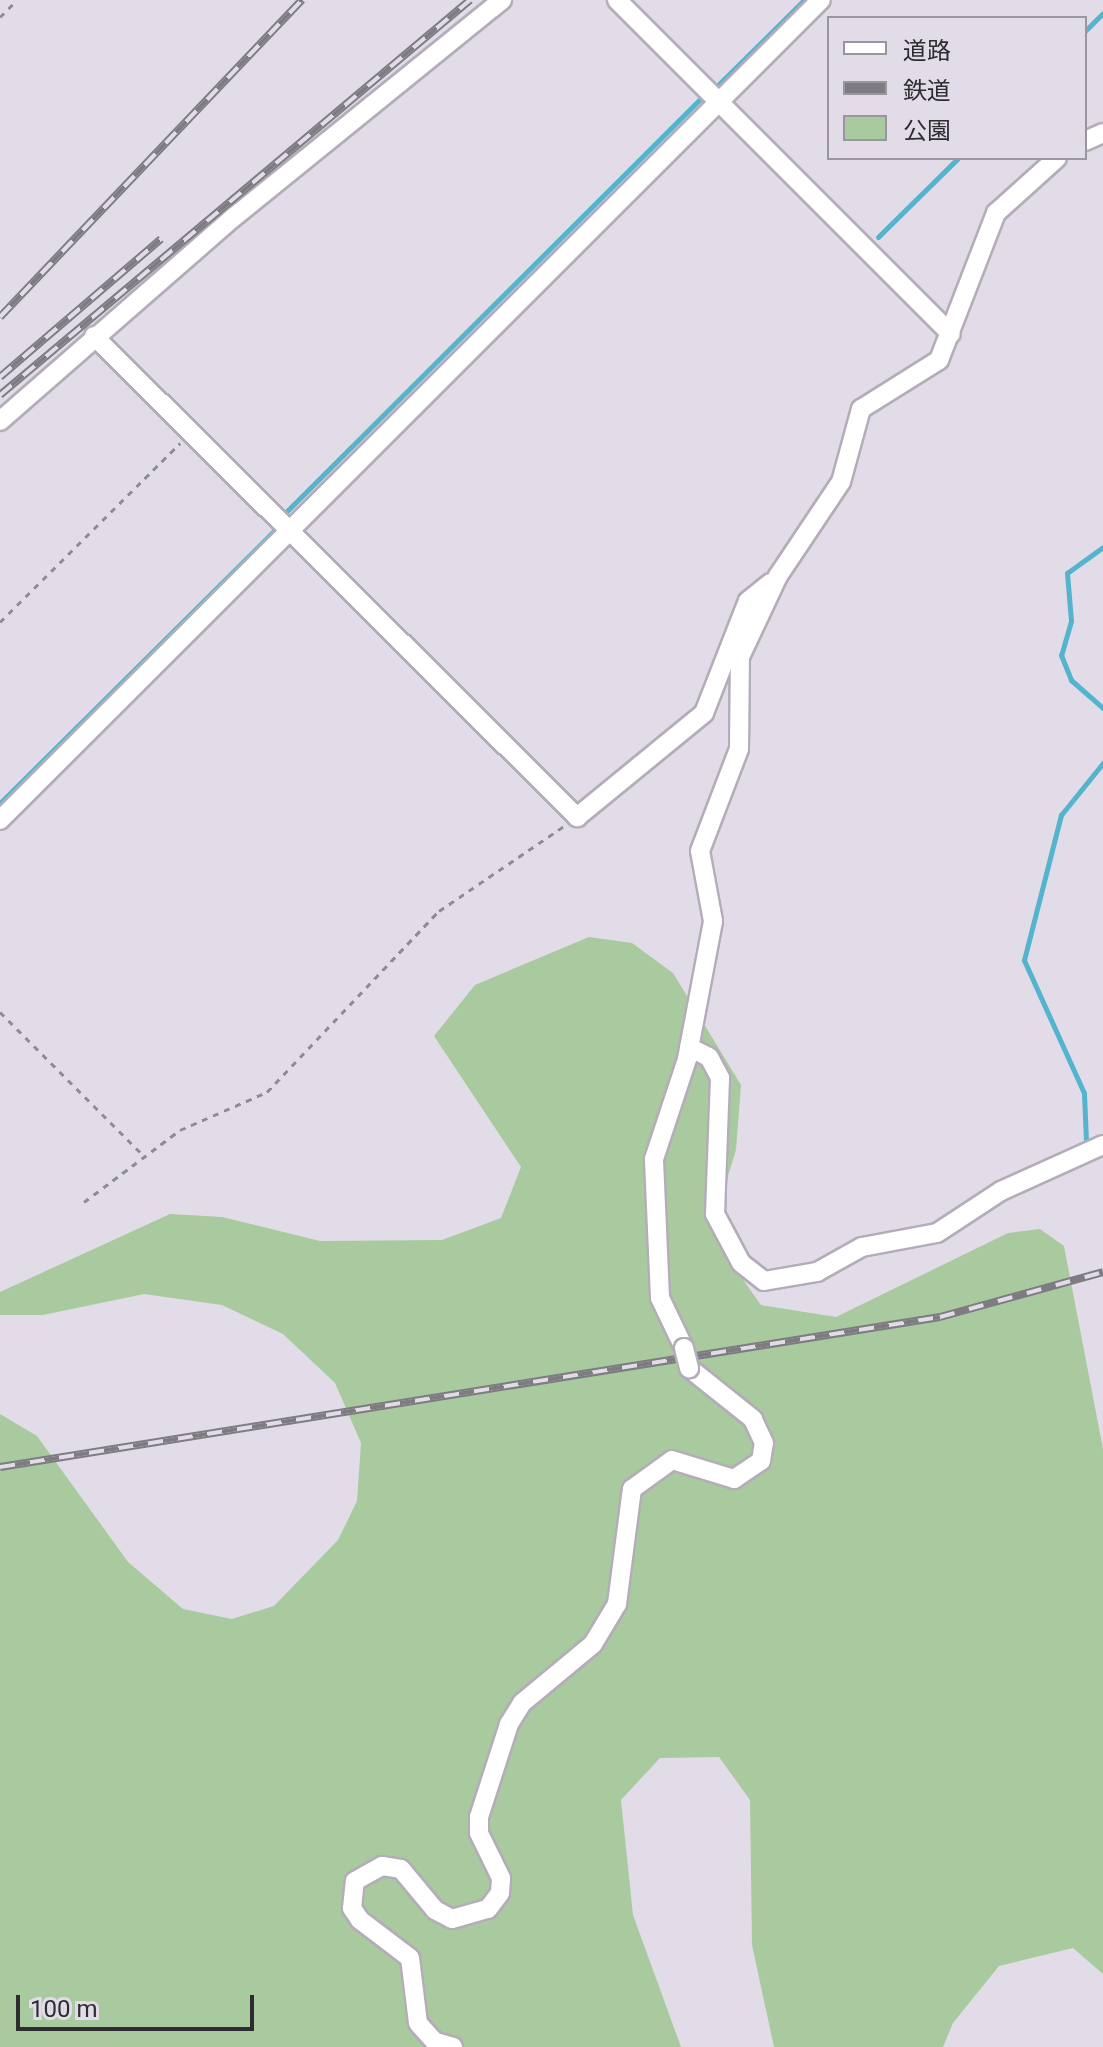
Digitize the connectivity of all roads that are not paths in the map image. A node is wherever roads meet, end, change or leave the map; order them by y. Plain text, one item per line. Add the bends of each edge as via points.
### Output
1 (502, 0) edge
2 (617, 0) edge
3 (821, 0) edge
4 (718, 101) junction
5 (1055, 160) edge
6 (951, 334) junction
7 (94, 336) junction
8 (0, 421) edge
9 (289, 528) junction
10 (778, 576) junction
11 (0, 820) edge
12 (689, 1047) junction
13 (1103, 1145) edge
14 (453, 2047) edge

1 - 7 street
2 - 4 street
3 - 4 street
4 - 6 street
4 - 9 street
5 - 6 street via 996,213
6 - 10 street via 939,360 861,409 841,482
7 - 8 street
7 - 9 street
9 - 10 street via 577,817 704,713 748,601
9 - 11 street
10 - 12 street via 740,657 739,749 702,833 713,921
12 - 13 street via 709,1057 720,1078 715,1214 741,1263 764,1281 817,1272 862,1247 937,1233 1001,1191
12 - 14 street, bridge via 654,1159 660,1298 689,1368 753,1419 764,1443 761,1461 734,1479 672,1460 632,1489 617,1604 593,1644 522,1703 501,1751 479,1833 497,1866 500,1893 488,1909 452,1919 435,1910 401,1869 382,1866 355,1881 352,1908 360,1920 410,1958 418,2023 435,2042

